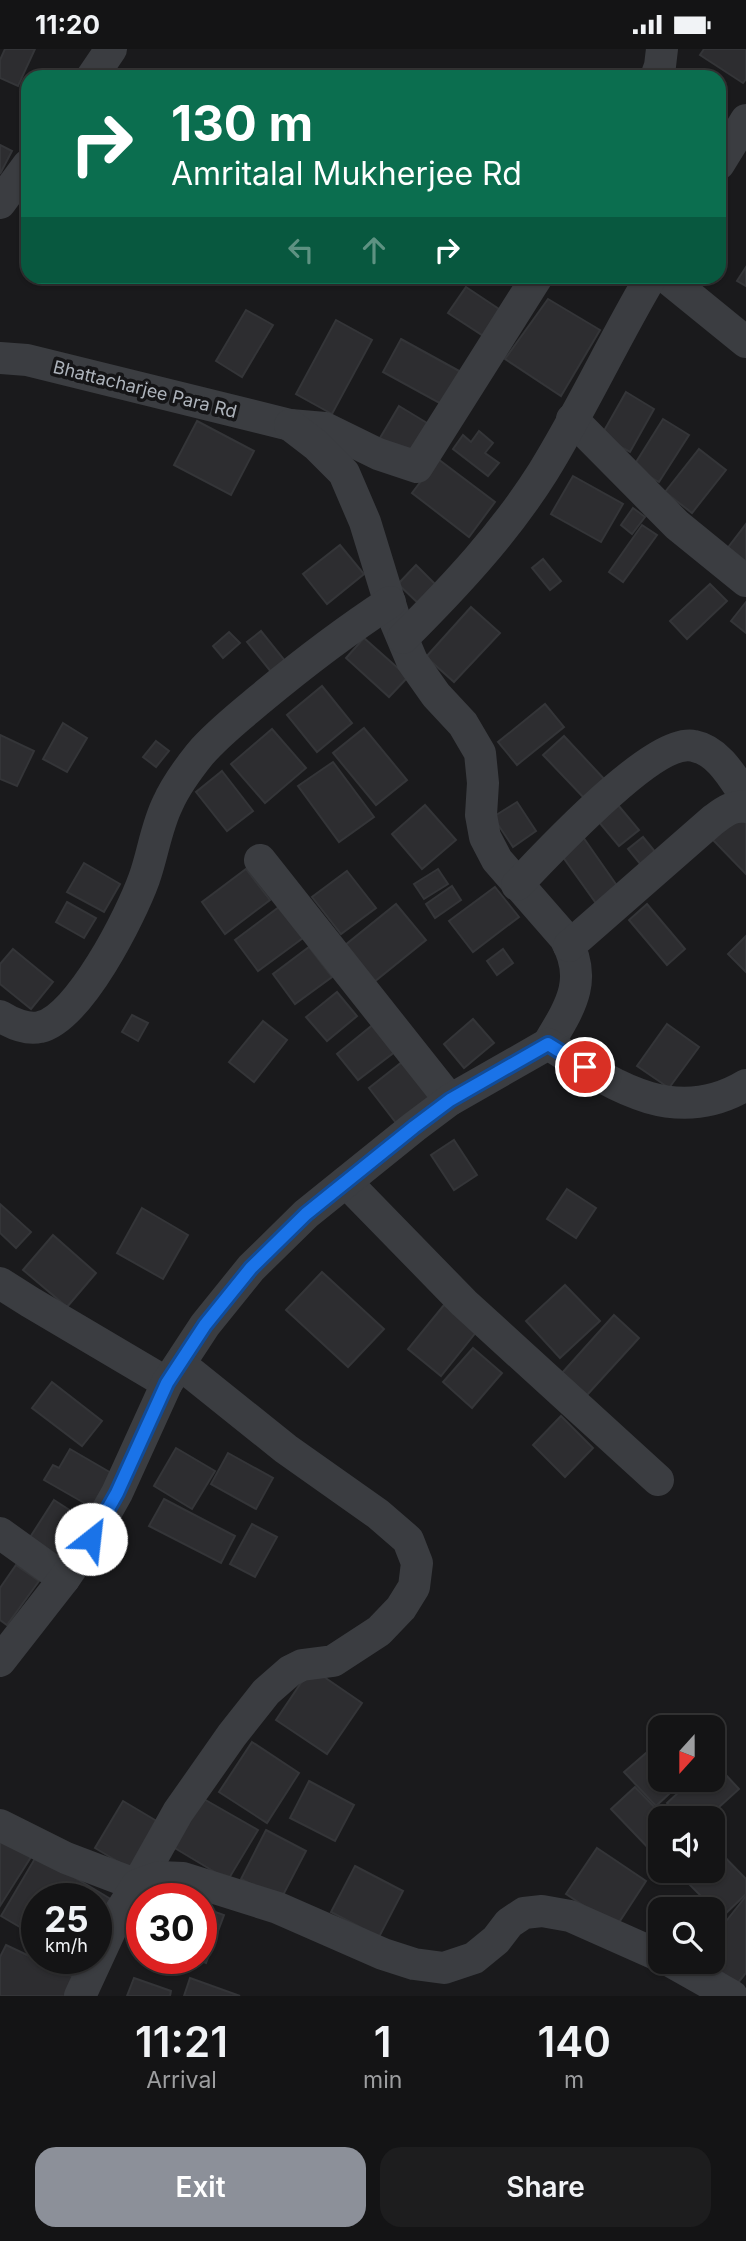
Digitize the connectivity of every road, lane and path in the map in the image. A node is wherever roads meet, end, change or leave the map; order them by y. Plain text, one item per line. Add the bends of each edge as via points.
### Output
1 (111, 49) edge
2 (662, 49) edge
3 (97, 70) edge
4 (659, 70) edge
5 (746, 120) edge
6 (726, 153) edge
7 (21, 174) edge
8 (0, 203) edge
9 (533, 284) edge
10 (647, 284) edge
11 (675, 284) edge
12 (746, 342) edge
13 (0, 358) edge
14 (572, 419) junction
15 (290, 425) junction
16 (746, 582) edge
17 (390, 602) junction
18 (403, 638) junction
19 (746, 797) edge
20 (746, 807) edge
21 (260, 860) dead end
22 (517, 885) junction
23 (569, 946) junction
24 (0, 1016) edge
25 (548, 1044) junction
26 (746, 1085) edge
27 (450, 1100) junction
28 (346, 1182) junction
29 (0, 1283) edge
30 (173, 1374) junction
31 (658, 1480) dead end
32 (0, 1532) edge
33 (64, 1579) junction
34 (0, 1661) edge
35 (0, 1825) edge
36 (132, 1883) edge
37 (138, 1883) edge
38 (142, 1883) edge
39 (198, 1883) edge
40 (217, 1889) edge
41 (126, 1902) edge
42 (648, 1951) edge
43 (696, 1974) edge
44 (80, 1996) edge
45 (732, 1996) edge

1 - 3 street
2 - 4 street
5 - 6 street
7 - 8 street
9 - 15 street, Bhattacharjee Para Rd via 417,467 325,428
10 - 14 street
11 - 12 street
13 - 15 street, Bhattacharjee Para Rd via 27,360
14 - 16 street via 677,525
14 - 18 street via 543,472 499,535
15 - 17 street, Bhattacharjee Para Rd via 344,473
17 - 18 street, Bhattacharjee Para Rd
17 - 24 street via 299,666 202,752 167,804 144,879 116,940 70,1007 40,1027 26,1027
18 - 22 street, Bhattacharjee Para Rd via 412,661 463,724 480,753 485,837
19 - 22 street via 716,757 683,745 657,758 600,802
20 - 23 street via 727,809
21 - 27 street
22 - 23 street, Bhattacharjee Para Rd
23 - 25 street, Bhattacharjee Para Rd via 578,970 569,1009
25 - 26 street via 612,1084 659,1100 708,1101
25 - 27 street
27 - 28 street
28 - 30 street via 251,1268
28 - 31 street via 464,1303
29 - 30 street via 30,1303
30 - 33 street via 117,1493
30 - 37 street via 378,1514 408,1540 417,1563 414,1587 379,1631 333,1661 290,1671 266,1692 178,1812
32 - 33 street
33 - 34 street
35 - 36 street via 66,1858
38 - 39 street via 159,1877
40 - 42 street via 414,1964 444,1968 474,1958 509,1923 524,1913 542,1911 570,1916
41 - 44 street
43 - 45 street

